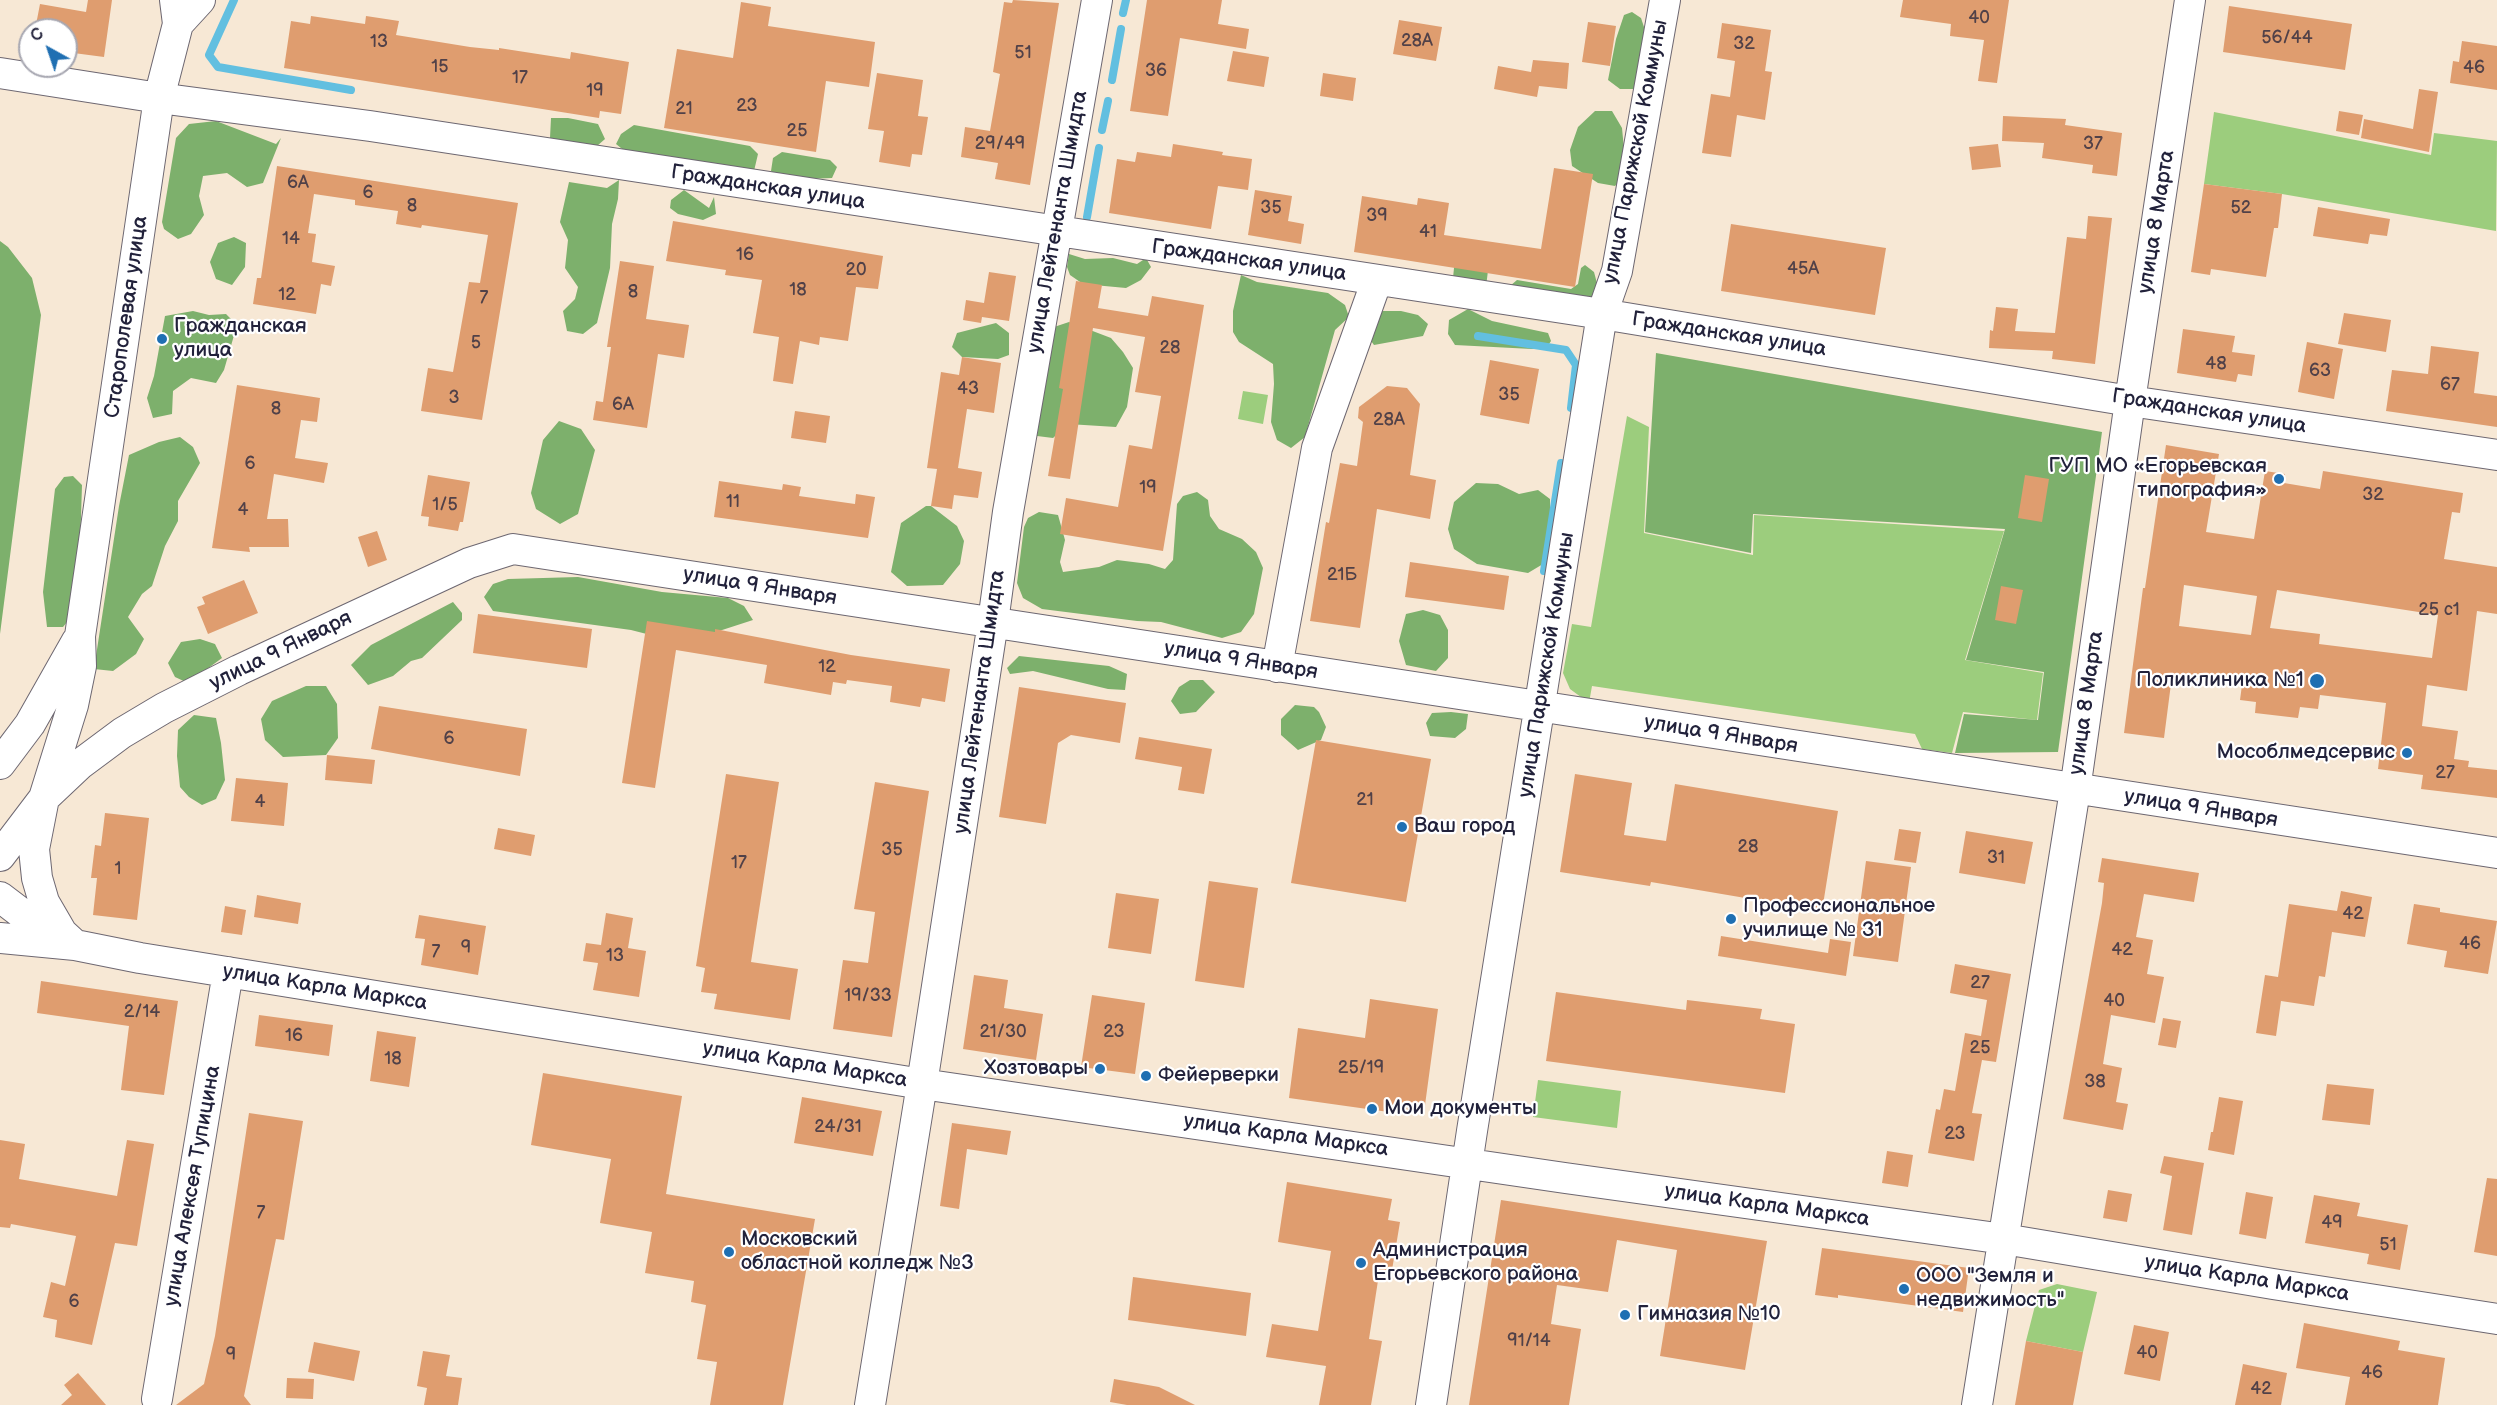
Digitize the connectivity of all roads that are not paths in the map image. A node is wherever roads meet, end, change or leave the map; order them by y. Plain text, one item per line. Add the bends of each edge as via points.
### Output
1 (200, 0) edge
2 (1097, 0) edge
3 (1665, 0) edge
4 (2190, 0) edge
5 (176, 12) edge
6 (0, 73) edge
7 (159, 98) junction
8 (1057, 232) junction
9 (1377, 280) junction
10 (1602, 314) junction
11 (2130, 401) junction
12 (2497, 454) edge
13 (993, 622) junction
14 (80, 636) junction
15 (1277, 667) junction
16 (1540, 707) junction
17 (0, 764) edge
18 (2075, 790) junction
19 (44, 798) junction
20 (2497, 853) edge
21 (0, 856) edge
22 (0, 897) edge
23 (0, 938) edge
24 (75, 945) junction
25 (228, 972) junction
26 (922, 1084) junction
27 (1467, 1163) junction
28 (2004, 1239) junction
29 (2497, 1319) edge
30 (156, 1403) edge
31 (870, 1405) edge
32 (1431, 1405) edge
33 (1977, 1405) edge

1 - 5 street
2 - 8 street, улица Лейтенанта Шмидта
3 - 10 street, улица Парижской Коммуны via 1617,271
4 - 11 street, улица 8 Марта
5 - 7 street, Старополевая улица
6 - 7 street, Гражданская улица
7 - 8 street, Гражданская улица via 362,124
7 - 14 street, Старополевая улица
8 - 9 street, Гражданская улица
8 - 13 street, улица Лейтенанта Шмидта via 1008,512
9 - 10 street, Гражданская улица
9 - 15 street via 1317,448
10 - 11 street, Гражданская улица
10 - 16 street, улица Парижской Коммуны
11 - 12 street, Гражданская улица
11 - 18 street, улица 8 Марта
13 - 15 street, улица 9 Января
13 - 19 street, улица 9 Января via 513,549 469,563 164,708 122,733
13 - 26 street, улица Лейтенанта Шмидта
14 - 17 street via 30,724
14 - 19 street via 81,666 73,705
15 - 16 street, улица 9 Января
16 - 18 street, улица 9 Января
16 - 27 street, улица Парижской Коммуны
18 - 20 street, улица 9 Января
18 - 28 street, улица 8 Марта
19 - 21 street
19 - 24 street via 34,849 37,878 53,921
22 - 24 street
23 - 24 street
24 - 25 street, улица Карла Маркса
25 - 26 street, улица Карла Маркса
25 - 30 street, улица Алексея Тупицина
26 - 27 street, улица Карла Маркса
26 - 31 street, улица Лейтенанта Шмидта
27 - 28 street, улица Карла Маркса
27 - 32 street, улица Парижской Коммуны
28 - 29 street, улица Карла Маркса
28 - 33 street, улица 8 Марта

